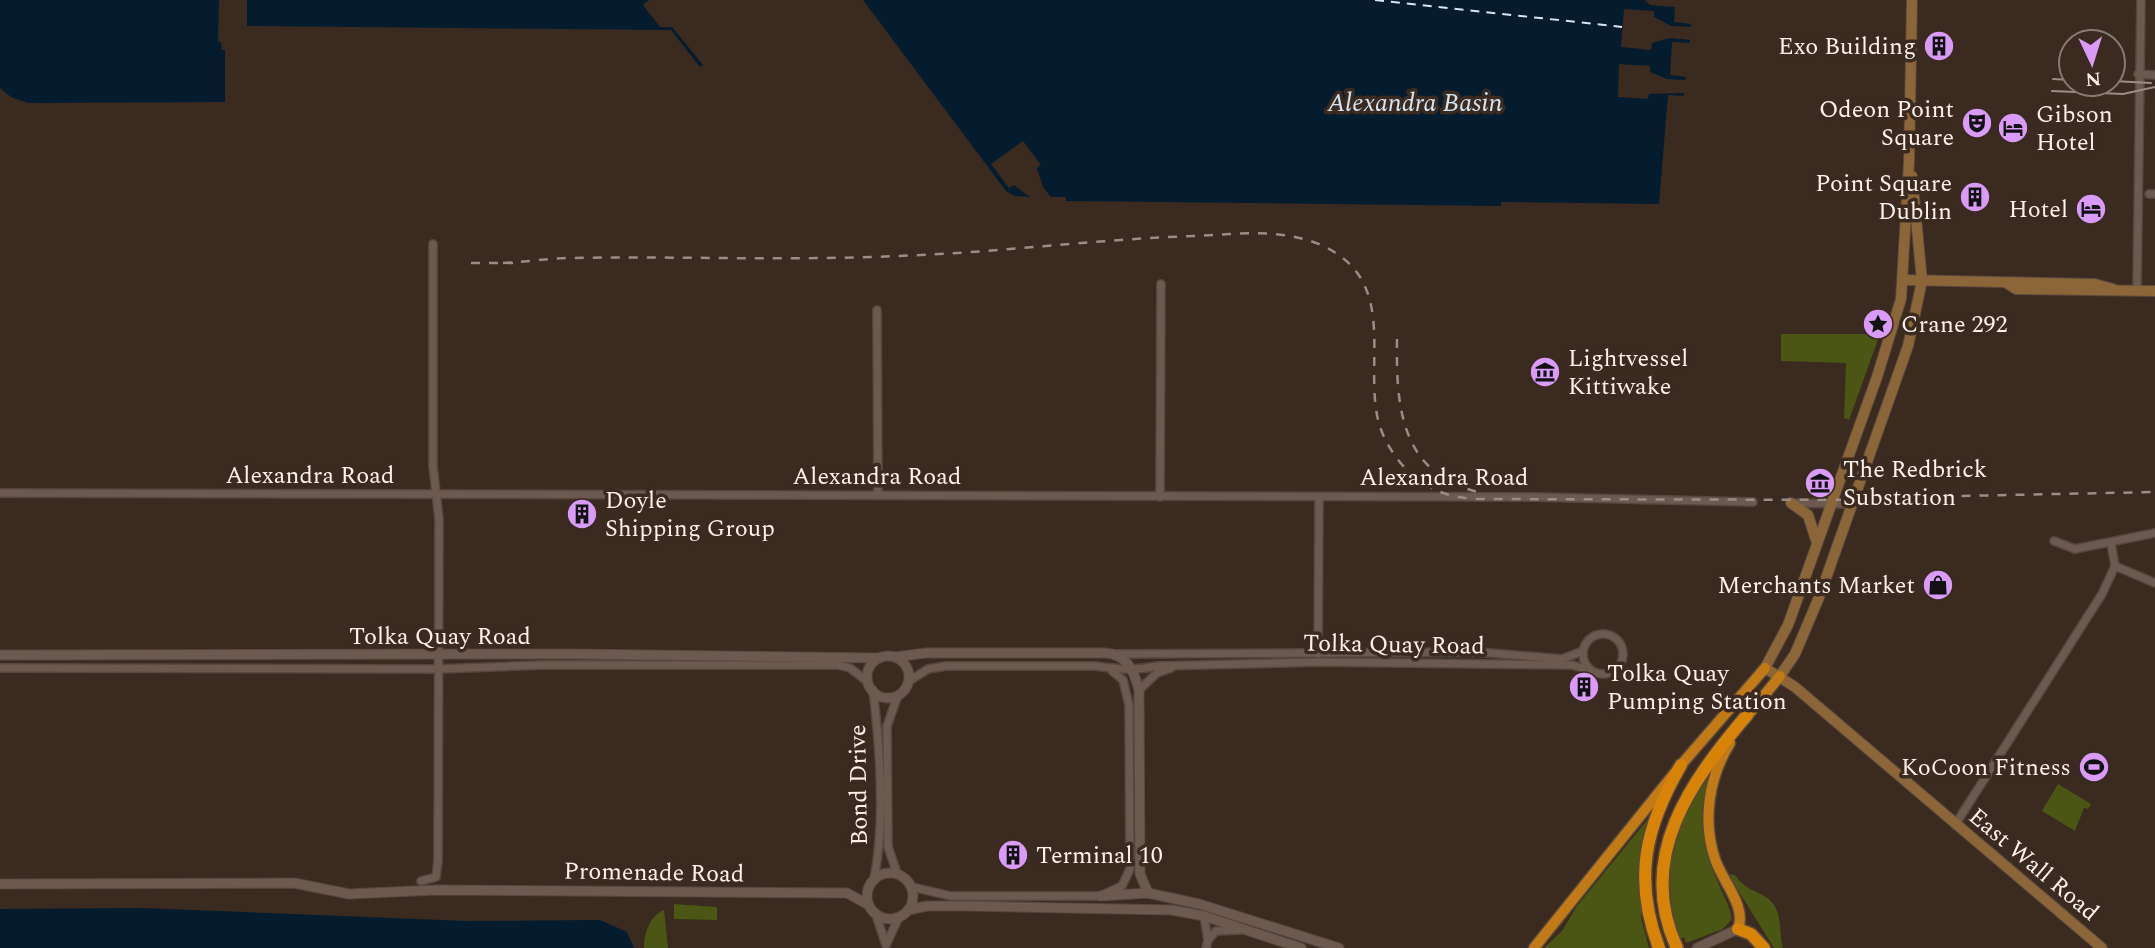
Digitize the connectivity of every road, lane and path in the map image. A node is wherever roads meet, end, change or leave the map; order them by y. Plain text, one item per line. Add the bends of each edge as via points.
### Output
1 (1912, 0) edge
2 (2141, 0) edge
3 (2138, 74) junction
4 (2155, 75) edge
5 (1909, 162) junction
6 (433, 244) dead end
7 (1904, 280) junction
8 (1922, 281) junction
9 (1161, 284) dead end
10 (2137, 290) junction
11 (2155, 291) edge
12 (877, 310) dead end
13 (0, 493) edge
14 (437, 494) junction
15 (878, 495) junction
16 (1160, 497) junction
17 (1319, 497) junction
18 (1753, 502) dead end
19 (1791, 503) joint
20 (1831, 503) junction
21 (1851, 503) junction
22 (2155, 533) edge
23 (2054, 541) dead end
24 (2111, 543) junction
25 (1816, 544) junction
26 (2115, 566) junction
27 (2155, 583) edge
28 (1583, 651) junction
29 (1318, 652) junction
30 (1116, 654) junction
31 (1197, 654) junction
32 (0, 655) edge
33 (438, 655) junction
34 (895, 657) junction
35 (879, 658) junction
36 (1318, 662) junction
37 (1197, 666) junction
38 (1175, 667) junction
39 (0, 668) edge
40 (1765, 668) junction
41 (438, 669) junction
42 (1111, 670) junction
43 (1134, 670) junction
44 (1591, 670) junction
45 (1780, 676) junction
46 (909, 681) junction
47 (870, 686) junction
48 (1139, 690) junction
49 (898, 695) junction
50 (1747, 715) junction
51 (1681, 765) junction
52 (1955, 825) junction
53 (897, 873) junction
54 (874, 878) junction
55 (421, 881) dead end
56 (0, 884) edge
57 (912, 887) junction
58 (1148, 893) junction
59 (1100, 897) junction
60 (867, 904) junction
61 (908, 910) junction
62 (876, 915) junction
63 (1204, 916) junction
64 (899, 917) junction
65 (1244, 929) junction
66 (1738, 929) junction
67 (1207, 944) edge
68 (1676, 945) edge
69 (886, 946) edge
70 (1301, 948) edge
71 (1339, 948) edge
72 (1534, 948) edge
73 (1659, 948) edge
74 (1697, 948) edge
75 (1763, 948) edge
76 (2102, 948) edge

1 - 5 main road
2 - 3 street
3 - 4 street
3 - 10 street
5 - 7 main road
5 - 8 main road
6 - 14 street via 433,466
7 - 8 main road
7 - 20 main road via 1877,377
8 - 10 main road via 2095,284
8 - 21 main road via 1908,346
9 - 16 street
10 - 11 main road
12 - 15 street
13 - 14 street, Alexandra Road
14 - 15 street, Alexandra Road
14 - 33 street
15 - 16 street, Alexandra Road
16 - 17 street, Alexandra Road
17 - 18 street, Alexandra Road
17 - 29 street
19 - 20 street
19 - 25 main road via 1812,520
20 - 21 street
20 - 25 main road
21 - 45 main road via 1816,606
22 - 24 street
23 - 24 street via 2075,549
24 - 26 street
25 - 40 main road via 1788,625
26 - 27 street
26 - 52 street via 2102,594
28 - 29 street, Tolka Quay Road via 1562,659 1477,652
28 - 44 street
28 - 44 street via 1586,642 1599,634 1612,636 1622,645 1623,658 1615,671 1601,674
29 - 31 street, Tolka Quay Road
29 - 36 street
30 - 31 street, Tolka Quay Road
30 - 34 street, Tolka Quay Road via 926,653
30 - 43 street
31 - 37 street
32 - 33 street, Tolka Quay Road
33 - 35 street, Tolka Quay Road
33 - 41 street
34 - 35 street
34 - 46 street via 905,664
35 - 47 street via 869,670
36 - 37 street, Tolka Quay Road
36 - 44 street, Tolka Quay Road via 1572,665
37 - 38 street, Tolka Quay Road
38 - 43 street, Tolka Quay Road
38 - 48 street via 1157,673
39 - 41 street, Tolka Quay Road
40 - 45 main road, East Wall Road
40 - 51 highway
41 - 47 street, Tolka Quay Road via 838,665 850,668
41 - 55 street via 438,861 436,877
42 - 43 street, Tolka Quay Road
42 - 46 street, Tolka Quay Road via 1095,666 936,666
42 - 59 street via 1123,680 1129,705 1129,869 1122,886
43 - 48 street
45 - 50 highway
45 - 52 main road, East Wall Road
46 - 49 street
47 - 49 street via 882,696
47 - 54 street, Bond Drive via 879,807
48 - 58 street via 1140,874
49 - 53 street, Bond Drive via 887,726 888,847
50 - 66 highway via 1717,768 1708,817 1715,859 1738,907
50 - 68 highway via 1697,778 1672,823 1664,884
51 - 72 highway
51 - 73 highway via 1651,826 1646,855 1647,911
52 - 76 main road, East Wall Road
53 - 54 street
53 - 57 street
54 - 60 street via 866,891
56 - 60 street, Promenade Road via 294,883 349,894 436,890 847,893
57 - 59 street via 951,896
57 - 61 street
58 - 59 street
58 - 71 street via 1235,913
60 - 62 street
61 - 63 street via 927,906 1129,907
61 - 64 street
62 - 64 street
62 - 69 street
63 - 65 street
63 - 67 street
64 - 69 street
65 - 67 street via 1216,931
65 - 70 street
66 - 74 street
66 - 75 highway via 1751,934

